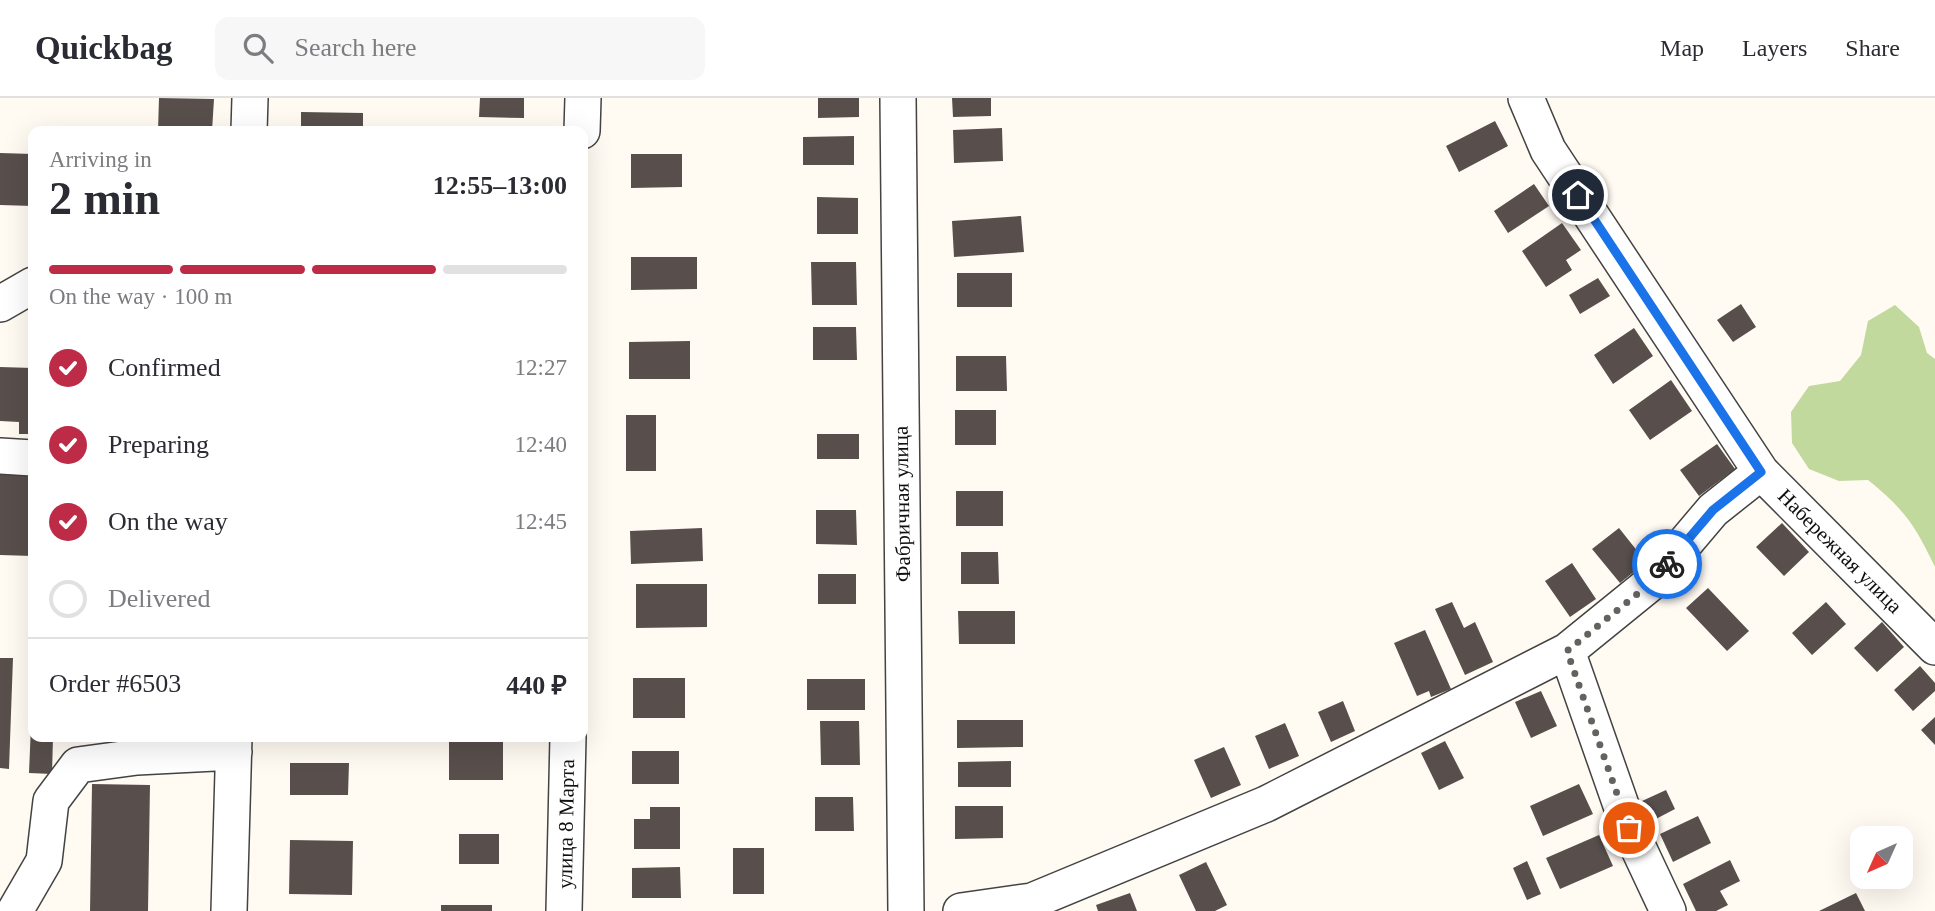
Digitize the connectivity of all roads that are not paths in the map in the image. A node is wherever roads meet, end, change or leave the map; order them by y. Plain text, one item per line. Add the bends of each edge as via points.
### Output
1 (250, 98) edge
2 (583, 98) edge
3 (898, 98) edge
4 (1526, 98) edge
5 (249, 126) edge
6 (582, 126) edge
7 (28, 288) edge
8 (0, 304) edge
9 (0, 456) edge
10 (28, 458) edge
11 (1761, 472) junction
12 (1935, 647) edge
13 (1567, 651) junction
14 (568, 742) edge
15 (234, 744) edge
16 (15, 911) edge
17 (229, 911) edge
18 (565, 911) edge
19 (906, 911) edge
20 (961, 911) edge
21 (1668, 911) edge

1 - 5 street
2 - 6 street
3 - 19 street, Фабричная улица
4 - 11 street, Набережная улица via 1548,150
7 - 8 street
9 - 10 street
11 - 12 street, Набережная улица
11 - 13 street via 1713,510 1652,582
13 - 20 street via 1266,804 1032,901
13 - 21 street via 1629,828
14 - 18 street, улица 8 Марта
15 - 16 street via 78,765 51,802 44,862
15 - 17 street

